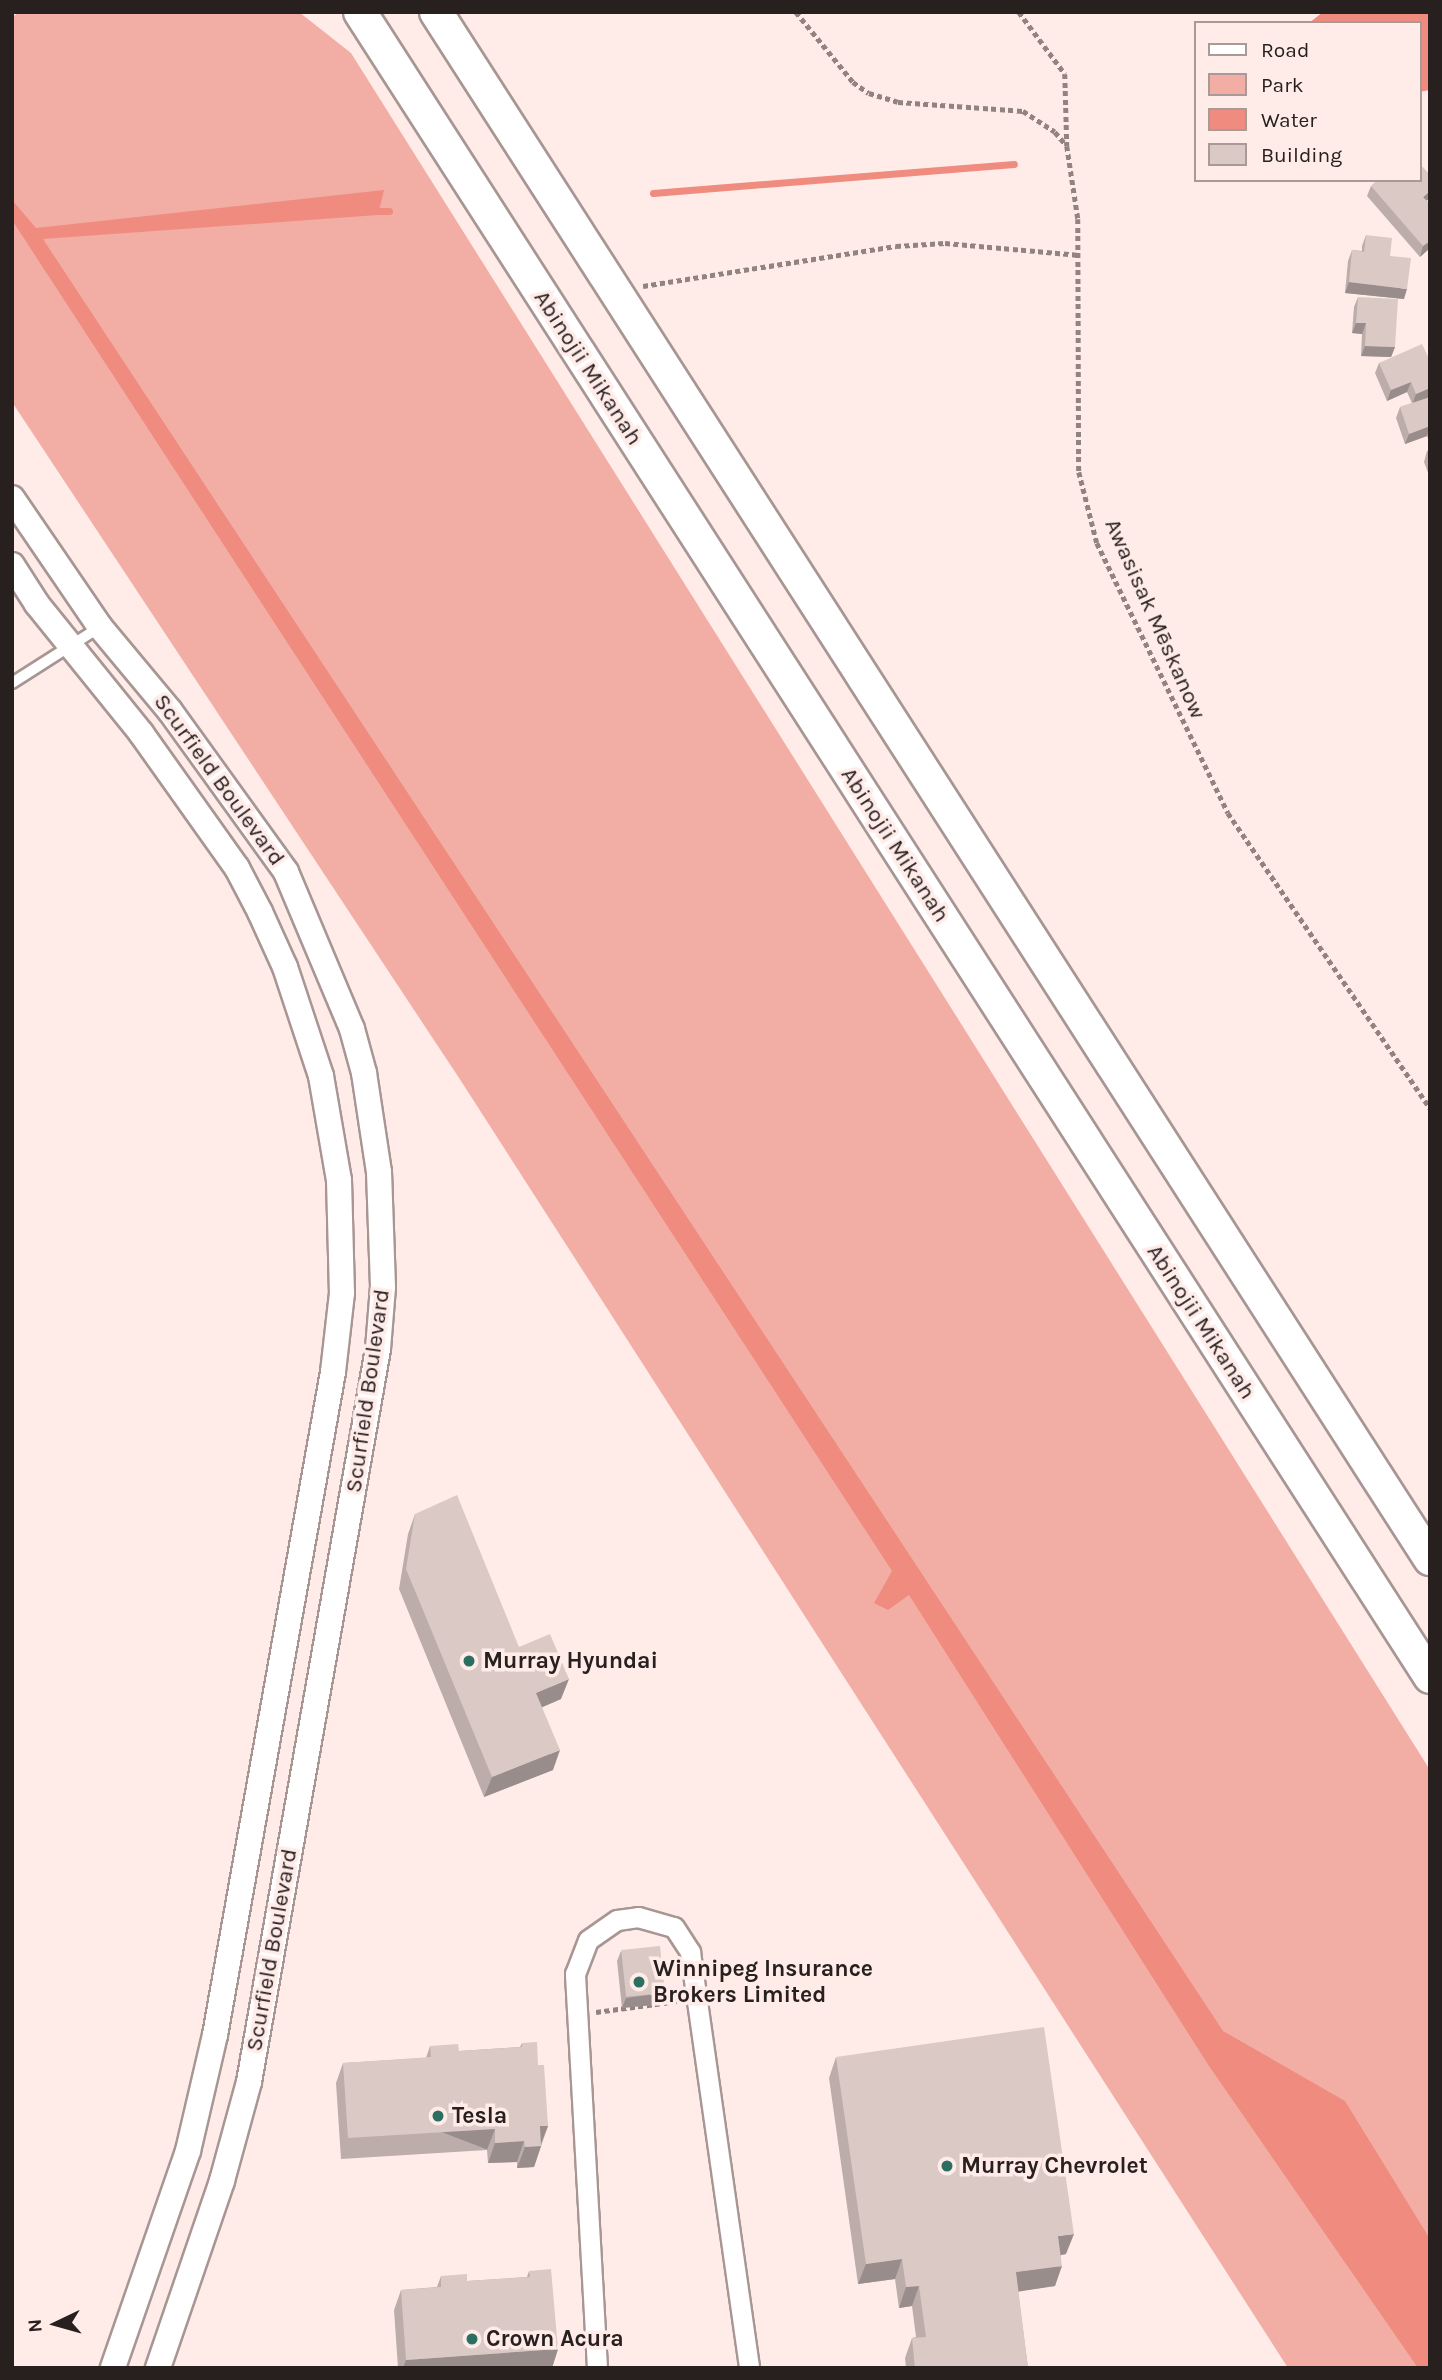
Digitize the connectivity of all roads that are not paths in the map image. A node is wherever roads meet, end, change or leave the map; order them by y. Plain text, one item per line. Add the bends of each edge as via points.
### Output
1 (335, 12) edge
2 (360, 12) edge
3 (436, 12) edge
4 (379, 43) junction
5 (12, 498) edge
6 (12, 565) edge
7 (100, 627) junction
8 (74, 645) junction
9 (12, 683) edge
10 (1430, 1559) edge
11 (1430, 1677) edge
12 (113, 2368) edge
13 (158, 2368) edge
14 (597, 2368) edge
15 (749, 2368) edge

1 - 4 main road
2 - 4 main road, Abinojii Mikanah
3 - 10 main road
4 - 11 main road, Abinojii Mikanah
5 - 7 street, Scurfield Boulevard
6 - 8 street, Scurfield Boulevard via 37,604
7 - 8 lane
7 - 13 street, Scurfield Boulevard via 258,827 323,951 364,1073 379,1172 382,1229 379,1349 249,2082 226,2170
8 - 9 lane
8 - 12 street, Scurfield Boulevard via 237,868 280,956 304,1021 329,1114 342,1240 342,1293 333,1372 206,2079 188,2151
14 - 15 street via 575,1974 587,1940 617,1920 638,1917 665,1922 683,1938 690,1952

